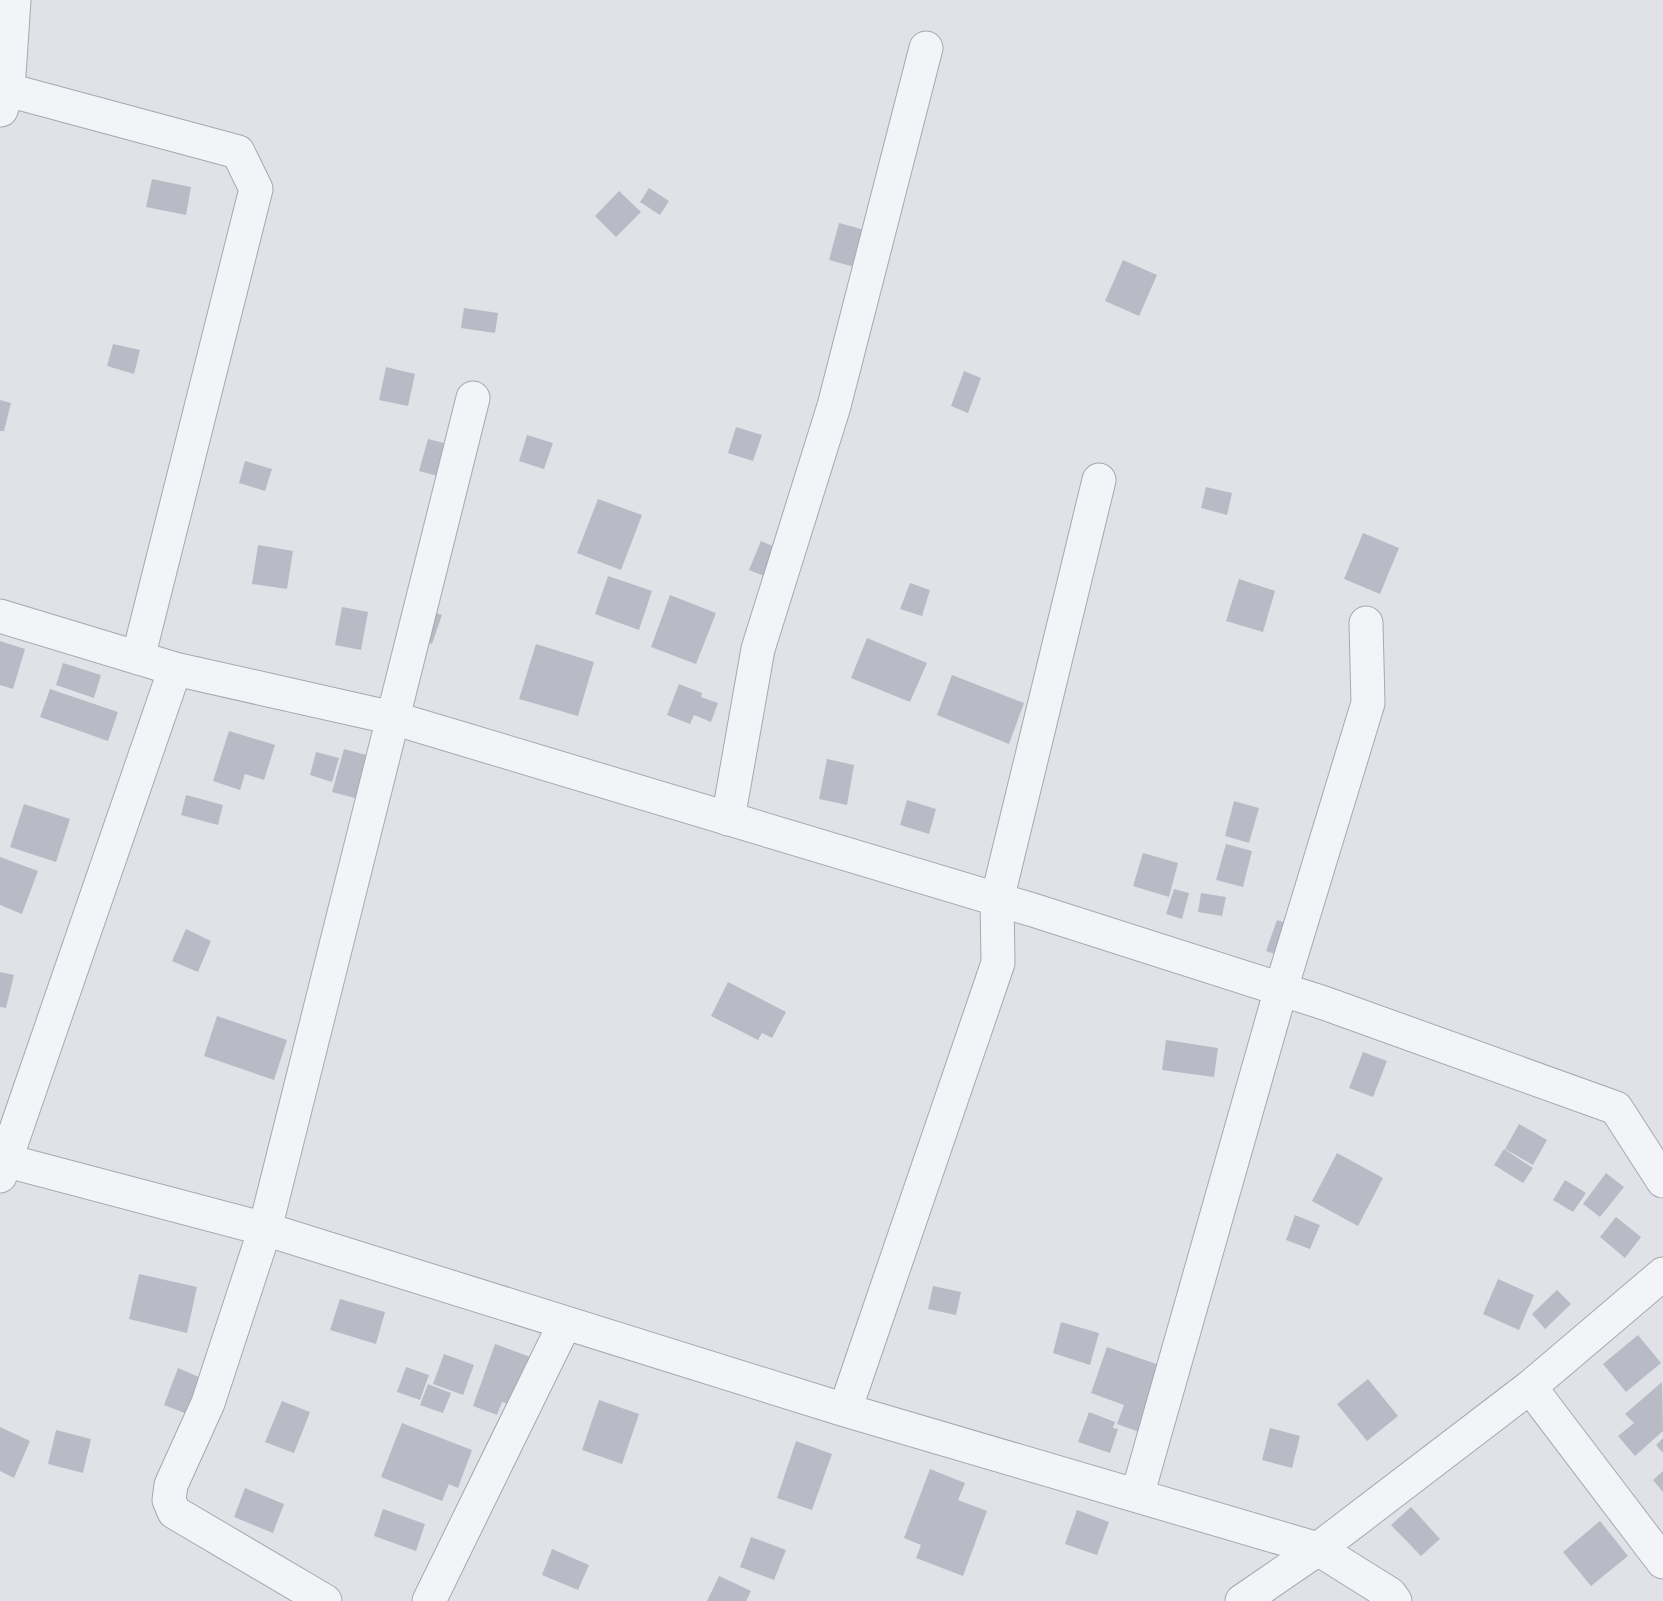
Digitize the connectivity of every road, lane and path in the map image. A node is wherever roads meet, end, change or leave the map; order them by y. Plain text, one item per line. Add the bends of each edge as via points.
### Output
1 (14, 0) edge
2 (926, 48) dead end
3 (4, 101) edge
4 (473, 398) dead end
5 (1099, 480) dead end
6 (0, 616) edge
7 (1366, 623) dead end
8 (138, 658) junction
9 (175, 669) junction
10 (393, 718) junction
11 (729, 819) junction
12 (997, 900) junction
13 (1281, 989) junction
14 (2, 1165) edge
15 (1663, 1180) edge
16 (265, 1229) junction
17 (1663, 1274) edge
18 (565, 1323) junction
19 (1530, 1387) junction
20 (845, 1410) junction
21 (1137, 1496) junction
22 (1318, 1549) junction
23 (1663, 1562) edge
24 (325, 1601) edge
25 (429, 1601) edge
26 (1242, 1601) edge
27 (1395, 1601) edge

1 - 3 street
2 - 11 street via 834,406 758,649
3 - 8 street via 238,152 256,189
4 - 10 street
5 - 12 street
6 - 8 street
7 - 13 street via 1368,703
8 - 9 street
9 - 10 street
9 - 14 street
10 - 11 street
10 - 16 street
11 - 12 street
12 - 13 street
12 - 20 street via 998,963
13 - 15 street via 1616,1108
13 - 21 street
14 - 16 street
16 - 18 street
16 - 24 street via 208,1403 171,1485 169,1500 174,1512
17 - 19 street
18 - 20 street
18 - 25 street
19 - 22 street
19 - 23 street
20 - 21 street
21 - 22 street
22 - 26 street
22 - 27 street via 1390,1594

